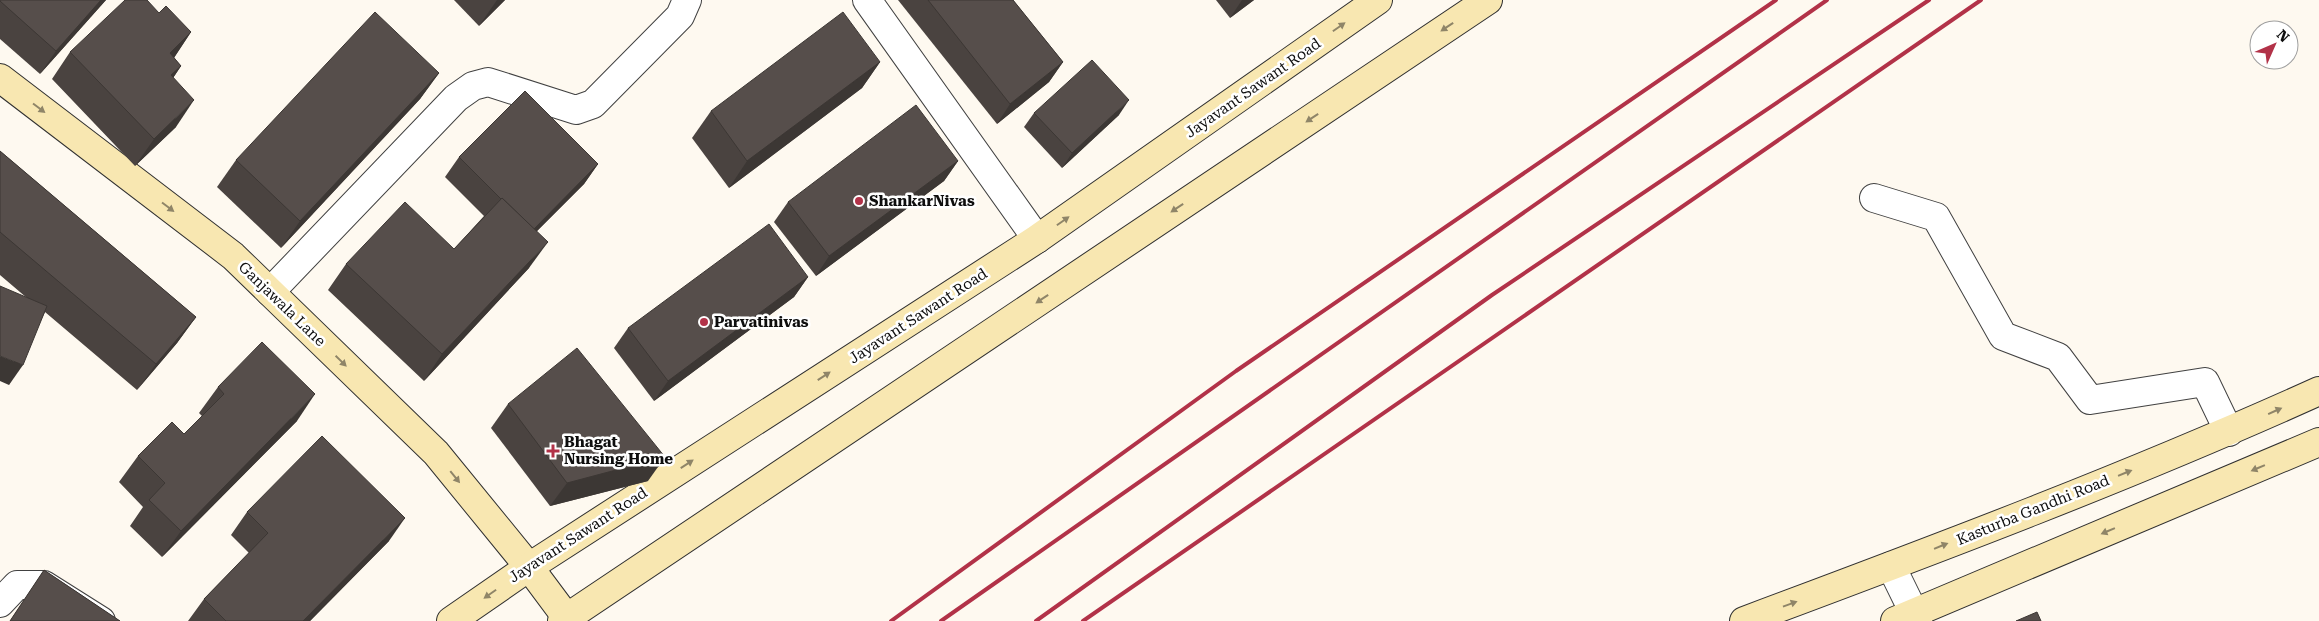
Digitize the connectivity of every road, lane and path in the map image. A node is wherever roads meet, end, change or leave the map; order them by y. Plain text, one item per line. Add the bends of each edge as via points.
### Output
1 (687, 0) edge
2 (867, 0) edge
3 (1378, 0) edge
4 (1488, 0) edge
5 (0, 78) edge
6 (1874, 198) dead end
7 (1037, 239) junction
8 (270, 292) junction
9 (2319, 391) edge
10 (2229, 432) junction
11 (2319, 442) edge
12 (528, 566) junction
13 (1891, 566) junction
14 (0, 603) edge
15 (1909, 618) edge
16 (564, 619) edge
17 (101, 621) edge
18 (451, 621) edge
19 (1744, 621) edge

1 - 8 street via 680,16 593,104 576,110 488,82 473,86 456,98
2 - 7 street
7 -> 3 street, Jayavant Sawant Road
4 -> 16 street
5 -> 8 street, Ganjawala Lane via 233,256
6 - 10 street via 1936,217 2003,336 2058,357 2090,400 2205,382
12 -> 7 street, Jayavant Sawant Road
8 -> 12 street, Ganjawala Lane via 436,453
10 -> 9 street, Kasturba Gandhi Road
13 -> 10 street, Kasturba Gandhi Road
11 -> 15 street
12 - 16 street, Ganjawala Lane
12 -> 18 street, Jayavant Sawant Road
13 - 15 street
19 -> 13 street, Kasturba Gandhi Road
14 - 17 street via 17,585 44,585

